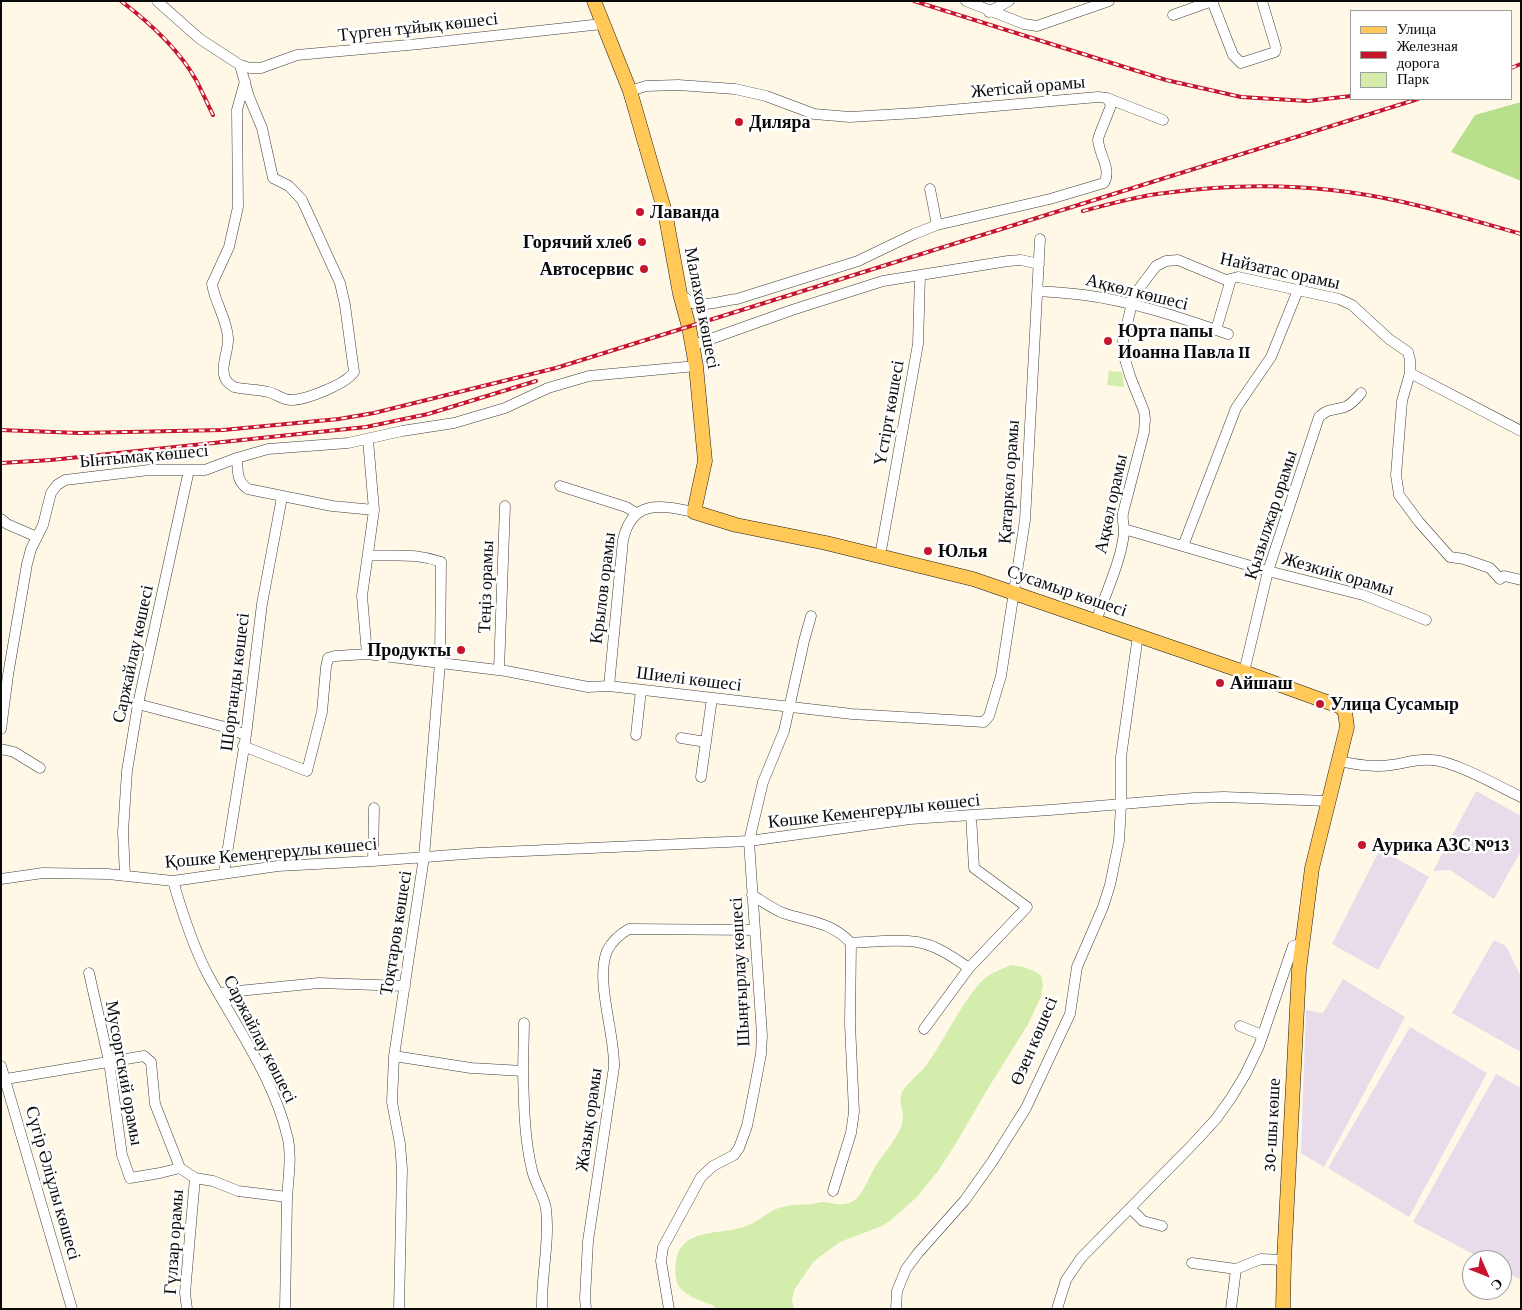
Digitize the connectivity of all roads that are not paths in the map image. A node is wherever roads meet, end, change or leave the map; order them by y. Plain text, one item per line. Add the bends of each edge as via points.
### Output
1 (157, 1) edge
2 (594, 1) edge
3 (966, 1) edge
4 (1009, 1) edge
5 (1109, 1) edge
6 (1212, 1) edge
7 (1262, 1) edge
8 (989, 12) junction
9 (1173, 15) dead end
10 (602, 24) junction
11 (240, 64) junction
12 (245, 81) junction
13 (630, 91) junction
14 (1107, 98) junction
15 (1163, 120) dead end
16 (930, 189) dead end
17 (936, 225) junction
18 (1040, 239) dead end
19 (1039, 264) junction
20 (920, 275) junction
21 (1231, 279) junction
22 (1298, 290) junction
23 (1038, 291) junction
24 (680, 294) junction
25 (1131, 305) junction
26 (1216, 330) junction
27 (1228, 334) dead end
28 (691, 346) junction
29 (696, 366) junction
30 (1410, 373) junction
31 (1361, 394) dead end
32 (1521, 431) edge
33 (368, 440) junction
34 (237, 458) junction
35 (189, 470) junction
36 (560, 486) dead end
37 (282, 497) junction
38 (506, 506) dead end
39 (650, 508) joint
40 (374, 510) junction
41 (694, 512) junction
42 (636, 513) junction
43 (1, 519) edge
44 (1124, 529) junction
45 (37, 537) junction
46 (1183, 546) junction
47 (368, 555) junction
48 (880, 556) junction
49 (1268, 571) junction
50 (1521, 580) edge
51 (1015, 593) junction
52 (811, 616) dead end
53 (1426, 620) dead end
54 (1096, 621) junction
55 (1138, 635) junction
56 (367, 654) junction
57 (440, 663) junction
58 (499, 670) junction
59 (1244, 672) junction
60 (609, 686) junction
61 (641, 690) junction
62 (712, 698) junction
63 (994, 700) joint
64 (138, 704) junction
65 (790, 708) junction
66 (1, 729) edge
67 (246, 734) junction
68 (636, 735) dead end
69 (681, 738) dead end
70 (706, 742) junction
71 (244, 746) junction
72 (1, 749) edge
73 (1338, 761) junction
74 (40, 768) dead end
75 (701, 777) dead end
76 (1521, 797) edge
77 (1328, 801) junction
78 (1121, 805) junction
79 (374, 808) dead end
80 (971, 815) junction
81 (749, 841) junction
82 (424, 857) junction
83 (373, 861) junction
84 (224, 872) junction
85 (125, 876) junction
86 (1, 879) edge
87 (172, 881) junction
88 (752, 895) junction
89 (755, 930) junction
90 (851, 943) junction
91 (1302, 944) junction
92 (969, 968) junction
93 (89, 972) dead end
94 (405, 986) junction
95 (218, 993) junction
96 (524, 1024) dead end
97 (1240, 1026) dead end
98 (924, 1029) dead end
99 (1262, 1035) junction
100 (394, 1056) junction
101 (109, 1061) junction
102 (1, 1066) edge
103 (523, 1071) junction
104 (6, 1079) junction
105 (180, 1168) junction
106 (194, 1178) junction
107 (833, 1191) dead end
108 (287, 1197) junction
109 (1130, 1208) junction
110 (1162, 1226) dead end
111 (1284, 1260) junction
112 (1192, 1263) dead end
113 (1236, 1268) junction
114 (72, 1309) edge
115 (187, 1309) edge
116 (285, 1309) edge
117 (399, 1309) edge
118 (542, 1309) edge
119 (586, 1309) edge
120 (669, 1309) edge
121 (896, 1309) edge
122 (1057, 1309) edge
123 (1231, 1309) edge
124 (1283, 1309) edge

1 - 11 street via 200,38
2 - 10 main road, Малахов көшесі
3 - 8 street
4 - 8 street
5 - 8 street via 1038,26
6 - 7 street via 1232,55 1241,63 1275,52
6 - 9 street
10 - 11 street, Түрген тұйық көшесі via 297,55 261,68
10 - 13 main road, Малахов көшесі
11 - 12 street
12 - 12 street via 237,110 238,208 229,247 212,284 229,341 224,377 234,387 294,400 330,388 354,372 345,305 340,283 302,200 289,186 273,178 262,128
13 - 14 street, Жетісай орамы via 666,85 735,89 766,96 814,114 850,117
13 - 24 main road, Малахов көшесі via 665,212
14 - 15 street
14 - 17 street, Жетісай орамы via 1111,105 1098,138 1107,168 1104,183 1050,200
16 - 17 street
17 - 24 street, Жетісай орамы via 858,261 737,299 703,304 694,303
18 - 19 street, Қатаркөл орамы
19 - 20 street via 1015,260
19 - 23 street, Қатаркөл орамы
20 - 28 street via 884,281
20 - 48 street, Үстірт көшесі via 918,344
21 - 22 street, Найзатас орамы via 1238,277
21 - 25 street, Найзатас орамы via 1226,280 1178,260 1166,261 1156,266
21 - 26 street
22 - 30 street, Найзатас орамы via 1352,305 1408,352
22 - 46 street via 1271,357 1236,408
23 - 25 street, Ақкөл көшесі via 1085,295
23 - 51 street, Қатаркөл орамы via 1025,520
24 - 28 main road, Малахов көшесі
25 - 26 street, Ақкөл көшесі
25 - 44 street, Ақкөл орамы via 1123,341 1124,356 1146,419 1123,513
26 - 27 street, Ақкөл көшесі
28 - 29 main road, Малахов көшесі
29 - 33 street, Ынтымақ көшесі via 590,376 548,388 473,418
29 - 41 main road, Малахов көшесі via 705,461
30 - 32 street
30 - 50 street, Найзатас орамы via 1401,410 1396,475 1399,495 1450,557 1490,568 1500,579 1504,576
31 - 49 street, Қызылжар орамы via 1345,407 1327,410 1319,417
33 - 34 street, Ынтымақ көшесі via 268,448
33 - 40 street
34 - 35 street, Ынтымақ көшесі via 205,470
34 - 37 street via 238,478 242,485
35 - 45 street, Ынтымақ көшесі via 149,470 65,480 51,493
35 - 64 street, Саржайлау көшесі
36 - 42 street
37 - 40 street
37 - 67 street, Шортанды көшесі via 262,604
38 - 58 street, Теңіз орамы
39 - 41 street, Сусамыр көшесі via 670,507
39 - 42 street, Крылов орамы
40 - 47 street
41 - 48 main road, Сусамыр көшесі
42 - 60 street, Крылов орамы via 626,528 623,540
43 - 45 street
44 - 46 street, Жезкиік орамы
44 - 54 street, Ақкөл орамы via 1120,551
45 - 66 street, Ынтымақ көшесі via 27,564
46 - 49 street, Жезкиік орамы
47 - 56 street via 362,596
47 - 57 street, Тоқтаров көшесі via 409,554 441,562
48 - 51 main road, Сусамыр көшесі
49 - 53 street, Жезкиік орамы via 1363,595
49 - 59 street, Қызылжар орамы
51 - 54 main road, Сусамыр көшесі
51 - 63 street, Қатаркөл орамы
52 - 65 street
54 - 55 main road, Сусамыр көшесі
55 - 59 main road, Сусамыр көшесі
55 - 78 street, Өзен көшесі via 1121,757
56 - 57 street, Шиелі көшесі
56 - 71 street, Шиелі көшесі via 328,658 322,712 307,771
57 - 58 street, Шиелі көшесі
57 - 82 street, Тоқтаров көшесі
58 - 60 street, Шиелі көшесі via 574,685
59 - 73 main road, Сусамыр көшесі via 1341,707 1347,727
60 - 61 street, Шиелі көшесі
61 - 62 street, Шиелі көшесі
61 - 68 street
62 - 65 street, Шиелі көшесі
62 - 70 street
63 - 65 street, Шиелі көшесі via 984,722
64 - 67 street
64 - 85 street, Саржайлау көшесі via 127,772 123,832
65 - 81 street via 763,782
67 - 71 street, Шортанды көшесі
69 - 70 street
70 - 75 street
71 - 84 street, Шортанды көшесі
72 - 74 street via 14,752
73 - 76 street via 1368,766 1392,765 1414,759 1435,760 1460,768
73 - 77 main road
77 - 78 street, Көшке Кеменгерұлы көшесі via 1224,797
77 - 91 main road via 1312,868
78 - 80 street, Көшке Кеменгерұлы көшесі
78 - 121 street, Өзен көшесі via 1119,841 1110,885 1097,924 1077,967 1074,996 1066,1022 1026,1108 992,1162 965,1200 906,1270 897,1291
79 - 83 street
80 - 81 street, Көшке Кеменгерұлы көшесі via 910,819
80 - 92 street via 974,868 1028,907
81 - 82 street, Көшке Кеменгерұлы көшесі
81 - 88 street, Шыңғырлау көшесі
82 - 83 street, Қошке Кемеңгерұлы көшесі
82 - 94 street, Тоқтаров көшесі
83 - 84 street, Қошке Кемеңгерұлы көшесі
84 - 87 street, Қошке Кемеңгерұлы көшесі
85 - 86 street, Қошке Кемеңгерұлы көшесі via 43,873
85 - 87 street, Қошке Кемеңгерұлы көшесі
87 - 95 street, Саржайлау көшесі via 197,951
88 - 89 street, Шыңғырлау көшесі
88 - 90 street via 783,912 823,924
89 - 119 street, Жазық орамы via 629,929 615,939 608,950 604,971 605,993 614,1067 588,1241
89 - 120 street, Шыңғырлау көшесі via 762,1035 746,1126 734,1155 701,1177 663,1247 661,1261
90 - 92 street via 918,942 939,949
90 - 107 street via 854,1112
91 - 99 street via 1293,946
91 - 111 main road, 30-шы көше
92 - 98 street
93 - 101 street, Мусоргский орамы
94 - 95 street via 320,982
94 - 100 street, Тоқтаров көшесі
95 - 108 street, Саржайлау көшесі via 268,1082 280,1110 288,1141 290,1175
96 - 103 street
97 - 99 street
99 - 109 street via 1245,1075 1216,1119
100 - 103 street via 471,1068
100 - 117 street, Тоқтаров көшесі via 392,1102 402,1169
101 - 104 street
101 - 105 street via 144,1056 151,1062 155,1104
101 - 105 street, Мусоргский орамы via 122,1155 130,1178
102 - 104 street, Сүгір Әліұлы көшесі
103 - 118 street via 524,1120 529,1153 546,1208
104 - 114 street, Сүгір Әліұлы көшесі
105 - 106 street
106 - 108 street via 213,1181 238,1191
106 - 115 street, Гүлзар орамы via 185,1293
108 - 116 street, Саржайлау көшесі
109 - 110 street via 1143,1221
109 - 122 street via 1073,1267
111 - 113 street via 1261,1259
111 - 124 main road, 30-шы көше
112 - 113 street
113 - 123 street

